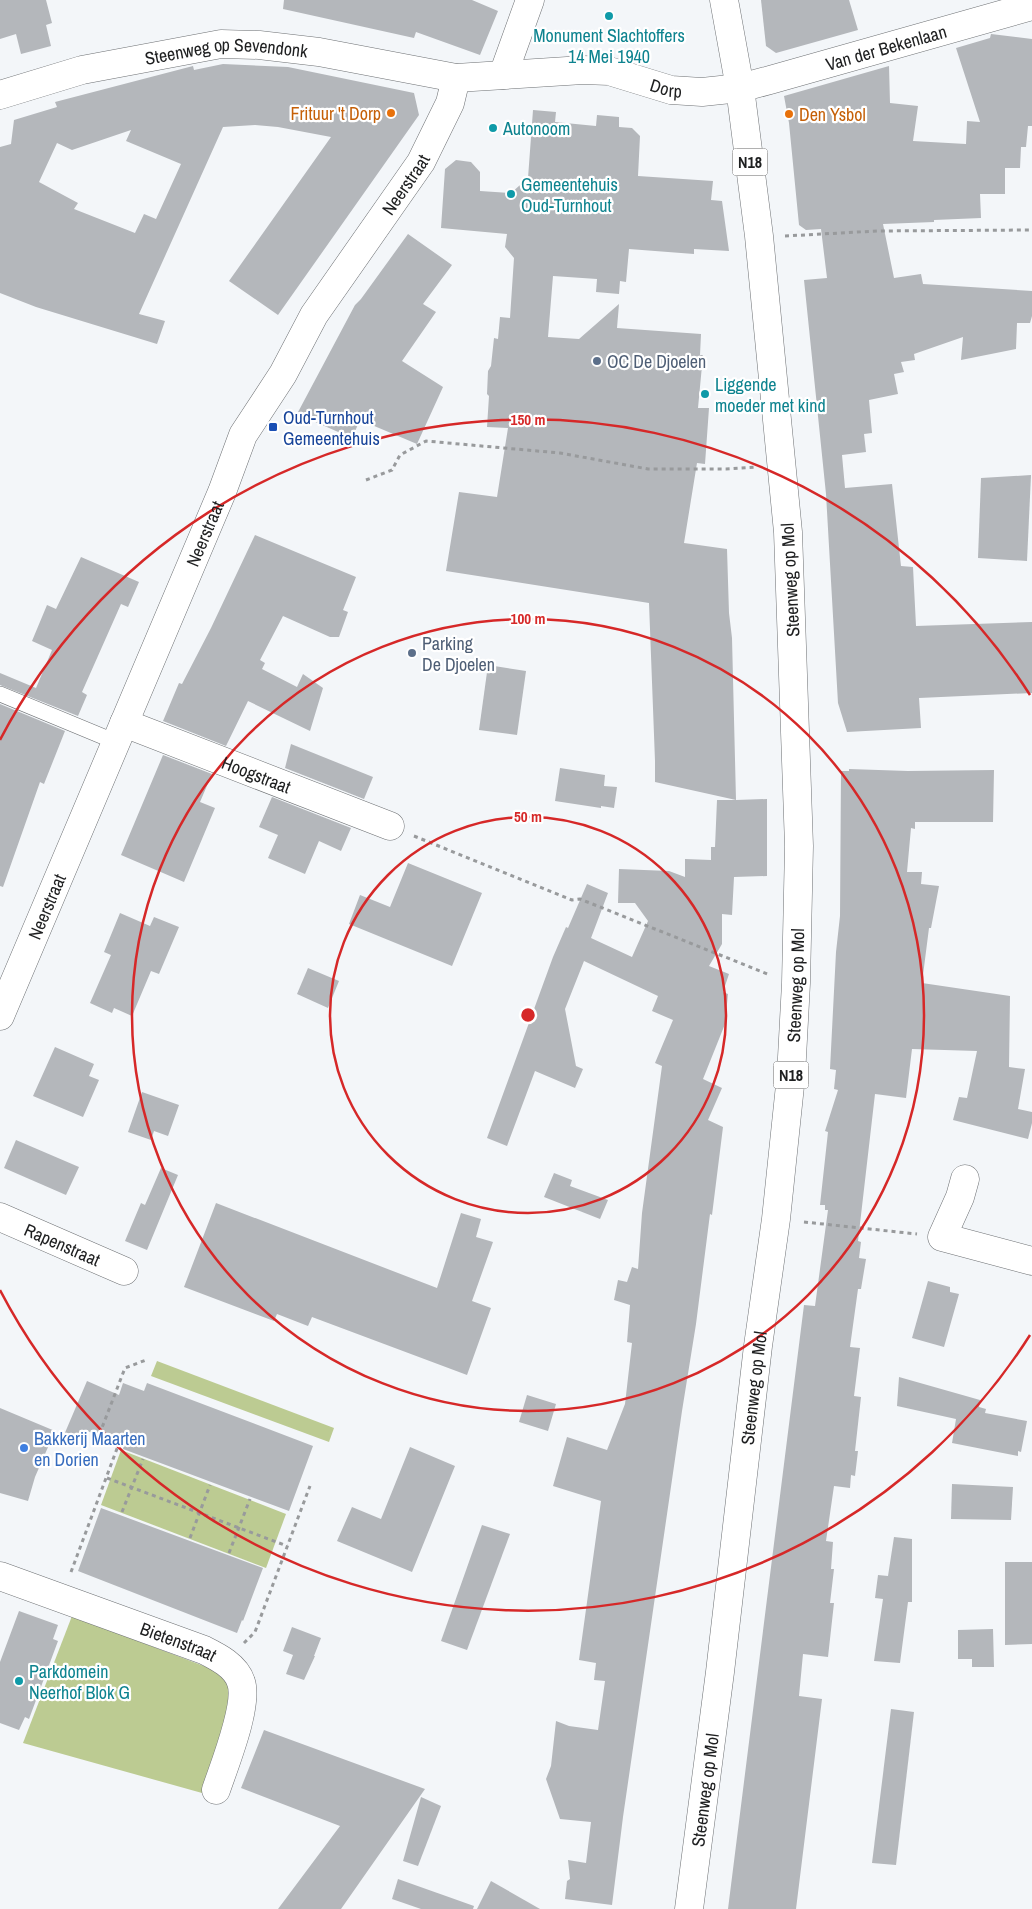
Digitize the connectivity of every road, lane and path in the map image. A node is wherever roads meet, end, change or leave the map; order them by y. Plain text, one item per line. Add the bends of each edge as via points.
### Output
1 (530, 0) edge
2 (724, 0) edge
3 (1032, 6) edge
4 (503, 75) junction
5 (456, 78) junction
6 (740, 88) junction
7 (0, 95) edge
8 (1032, 230) edge
9 (759, 236) junction
10 (782, 465) junction
11 (366, 480) dead end
12 (0, 694) edge
13 (120, 732) junction
14 (390, 826) joint
15 (796, 983) junction
16 (0, 1016) edge
17 (965, 1179) dead end
18 (0, 1217) edge
19 (776, 1219) junction
20 (942, 1237) junction
21 (1032, 1261) edge
22 (124, 1271) dead end
23 (146, 1360) dead end
24 (143, 1459) dead end
25 (107, 1478) junction
26 (210, 1484) dead end
27 (310, 1486) dead end
28 (132, 1487) junction
29 (250, 1499) dead end
30 (122, 1512) dead end
31 (200, 1513) junction
32 (239, 1528) junction
33 (190, 1538) dead end
34 (288, 1546) junction
35 (229, 1553) dead end
36 (0, 1576) edge
37 (61, 1599) junction
38 (220, 1658) junction
39 (216, 1790) dead end
40 (689, 1909) edge

1 - 4 street
2 - 6 street, N18
3 - 6 street, Van der Bekenlaan
4 - 5 street, Dorp
4 - 6 street, Dorp via 609,71 671,90 702,92
5 - 7 street, Steenweg op Sevendonk via 319,52 221,44 82,70
5 - 13 street, Neerstraat via 450,103 421,162 314,315 283,374 243,435
6 - 9 street, Steenweg op Mol / N18
8 - 9 path
9 - 10 street, Steenweg op Mol / N18
10 - 11 path via 648,469 560,453 426,441 400,455 392,470
10 - 15 street, Steenweg op Mol / N18 via 788,532 798,827
12 - 13 lane, Hoogstraat
13 - 14 street, Hoogstraat
13 - 16 street, Neerstraat
14 - 15 path via 572,900 580,899
15 - 19 street, Steenweg op Mol / N18 via 791,1076
17 - 20 street
18 - 22 street, Rapenstraat
19 - 20 path
19 - 40 street, Steenweg op Mol / N18
20 - 21 street
23 - 25 path via 125,1368 98,1438 118,1446
24 - 28 path
25 - 28 path
25 - 37 path
26 - 31 path
27 - 34 path
28 - 30 path
28 - 31 path
29 - 32 path
31 - 32 path
31 - 33 path
32 - 34 path
32 - 35 path
34 - 38 path via 255,1632 241,1646
36 - 37 street, Bietenstraat
37 - 38 street, Bietenstraat
38 - 39 street, Bietenstraat via 234,1670 241,1682 243,1703

